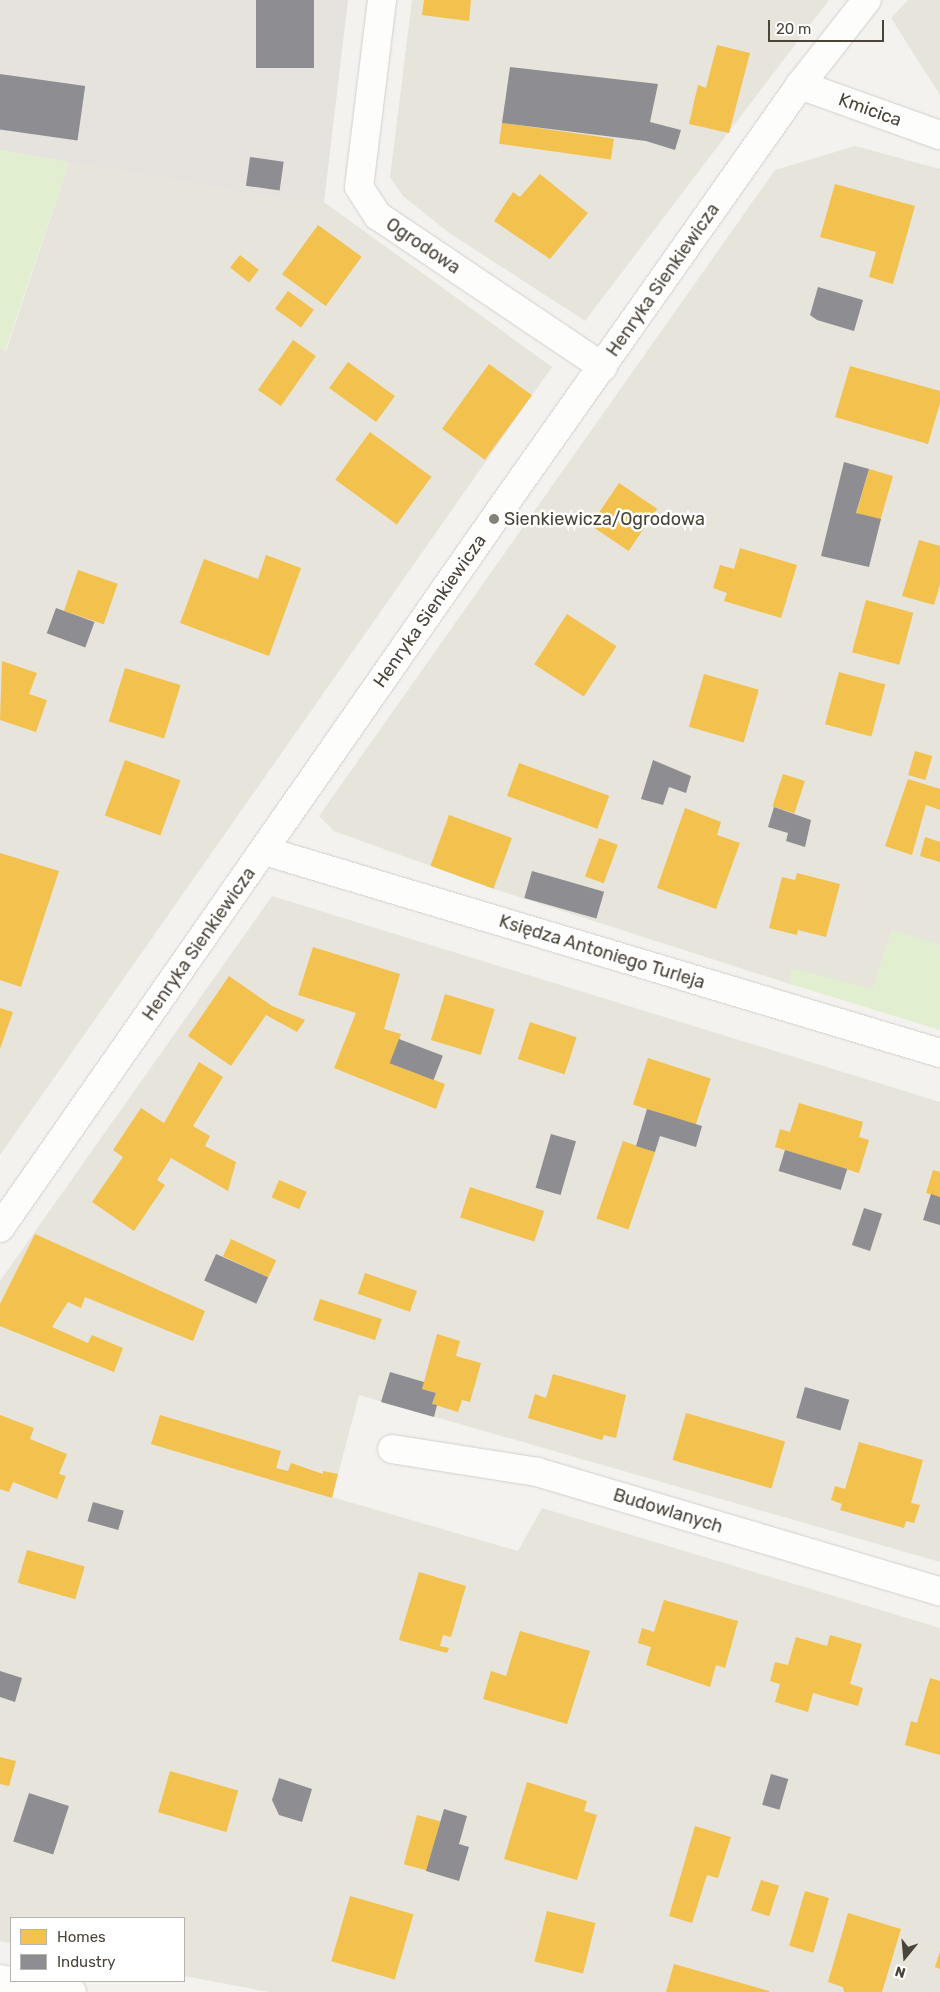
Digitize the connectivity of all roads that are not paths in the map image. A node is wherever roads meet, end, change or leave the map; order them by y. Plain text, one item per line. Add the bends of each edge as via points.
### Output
1 (382, 0) edge
2 (867, 0) edge
3 (800, 86) junction
4 (940, 135) edge
5 (603, 367) junction
6 (265, 850) junction
7 (940, 1052) edge
8 (0, 1228) edge
9 (392, 1449) dead end
10 (940, 1591) edge
11 (17, 1982) edge
12 (72, 1992) edge

1 - 5 street, Ogrodowa via 359,187 378,216
2 - 3 street, Henryka Sienkiewicza
3 - 4 street, Kmicica
3 - 5 street, Henryka Sienkiewicza
5 - 6 street, Henryka Sienkiewicza
6 - 7 street, Księdza Antoniego Turleja
6 - 8 street, Henryka Sienkiewicza
9 - 10 street, Budowlanych via 537,1472
11 - 12 street

